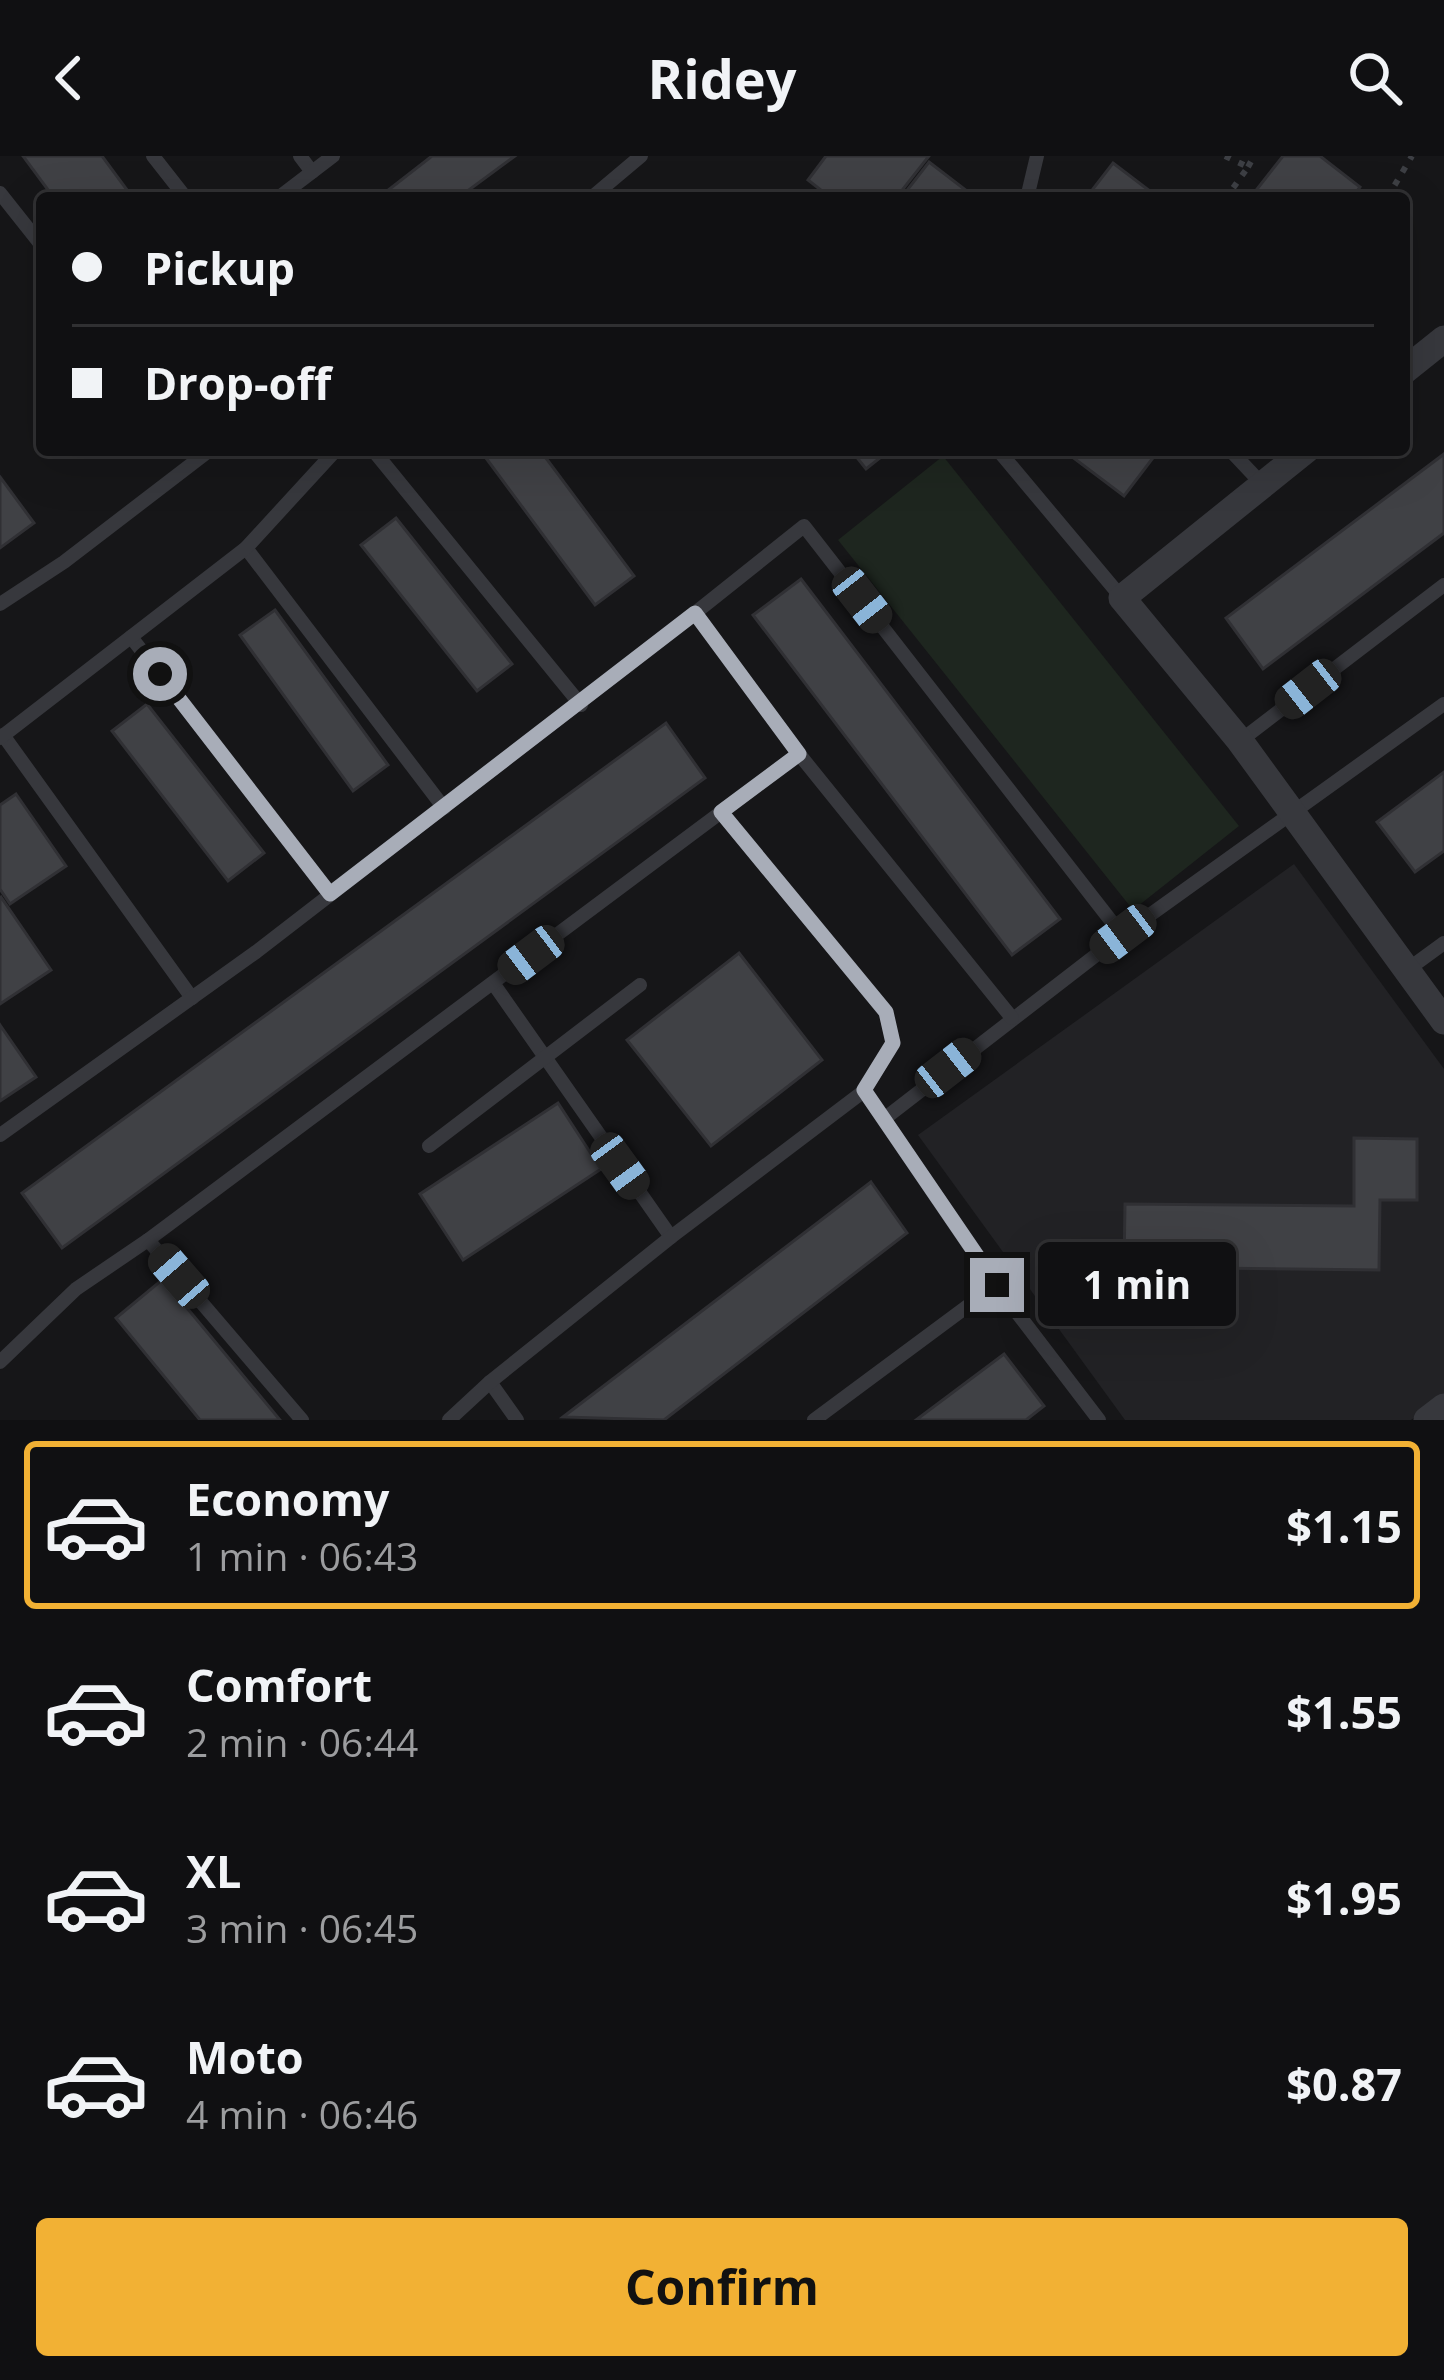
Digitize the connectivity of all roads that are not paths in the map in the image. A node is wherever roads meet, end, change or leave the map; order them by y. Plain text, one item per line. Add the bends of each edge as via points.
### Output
1 (153, 156) edge
2 (300, 156) edge
3 (333, 156) edge
4 (641, 156) edge
5 (1036, 156) edge
6 (312, 172) junction
7 (181, 192) edge
8 (286, 192) edge
9 (598, 192) edge
10 (1028, 192) edge
11 (0, 193) edge
12 (36, 238) edge
13 (1444, 339) edge
14 (1410, 366) edge
15 (202, 456) edge
16 (330, 456) edge
17 (378, 456) edge
18 (1003, 456) edge
19 (1235, 456) edge
20 (1298, 456) edge
21 (1263, 484) junction
22 (246, 548) junction
23 (1444, 585) edge
24 (1123, 598) junction
25 (0, 604) edge
26 (695, 613) junction
27 (131, 637) junction
28 (1444, 704) edge
29 (580, 705) junction
30 (2, 737) edge
31 (1240, 741) junction
32 (799, 754) junction
33 (444, 808) junction
34 (721, 812) junction
35 (1292, 812) junction
36 (330, 894) junction
37 (1123, 934) junction
38 (1444, 943) edge
39 (1407, 970) junction
40 (493, 983) junction
41 (640, 986) dead end
42 (192, 998) junction
43 (1012, 1018) junction
44 (1444, 1021) edge
45 (543, 1058) junction
46 (864, 1090) junction
47 (884, 1119) junction
48 (0, 1135) edge
49 (429, 1146) dead end
50 (671, 1238) junction
51 (148, 1240) junction
52 (997, 1285) junction
53 (0, 1362) edge
54 (490, 1382) junction
55 (1444, 1407) edge
56 (302, 1420) edge
57 (449, 1420) edge
58 (517, 1420) edge
59 (814, 1420) edge
60 (1099, 1420) edge
61 (1427, 1420) edge

1 - 7 lane
2 - 6 lane
3 - 6 lane
4 - 9 lane
5 - 10 lane
6 - 8 lane
11 - 12 lane
13 - 14 street
15 - 25 lane
16 - 22 lane
17 - 29 lane
18 - 24 lane
19 - 21 lane
20 - 21 street
21 - 24 street
22 - 27 lane
22 - 33 lane
23 - 31 lane
24 - 31 street
26 - 29 lane
26 - 32 lane
26 - 37 lane via 804,526
27 - 30 lane
27 - 36 lane
28 - 35 lane
29 - 33 lane
30 - 42 lane
31 - 35 street
32 - 34 lane
32 - 43 lane
33 - 36 lane
34 - 40 lane
34 - 46 lane via 886,1012 893,1043
35 - 37 lane
35 - 39 street
36 - 42 lane
37 - 43 lane
38 - 39 lane
39 - 44 street
40 - 45 lane
40 - 51 lane
41 - 45 lane
42 - 48 lane
43 - 47 lane
45 - 49 lane
45 - 50 lane
46 - 47 lane
46 - 50 lane
47 - 52 lane
50 - 54 lane
51 - 53 lane via 76,1289
51 - 56 lane
52 - 59 lane
52 - 60 lane
54 - 57 lane
54 - 58 lane
55 - 61 street

